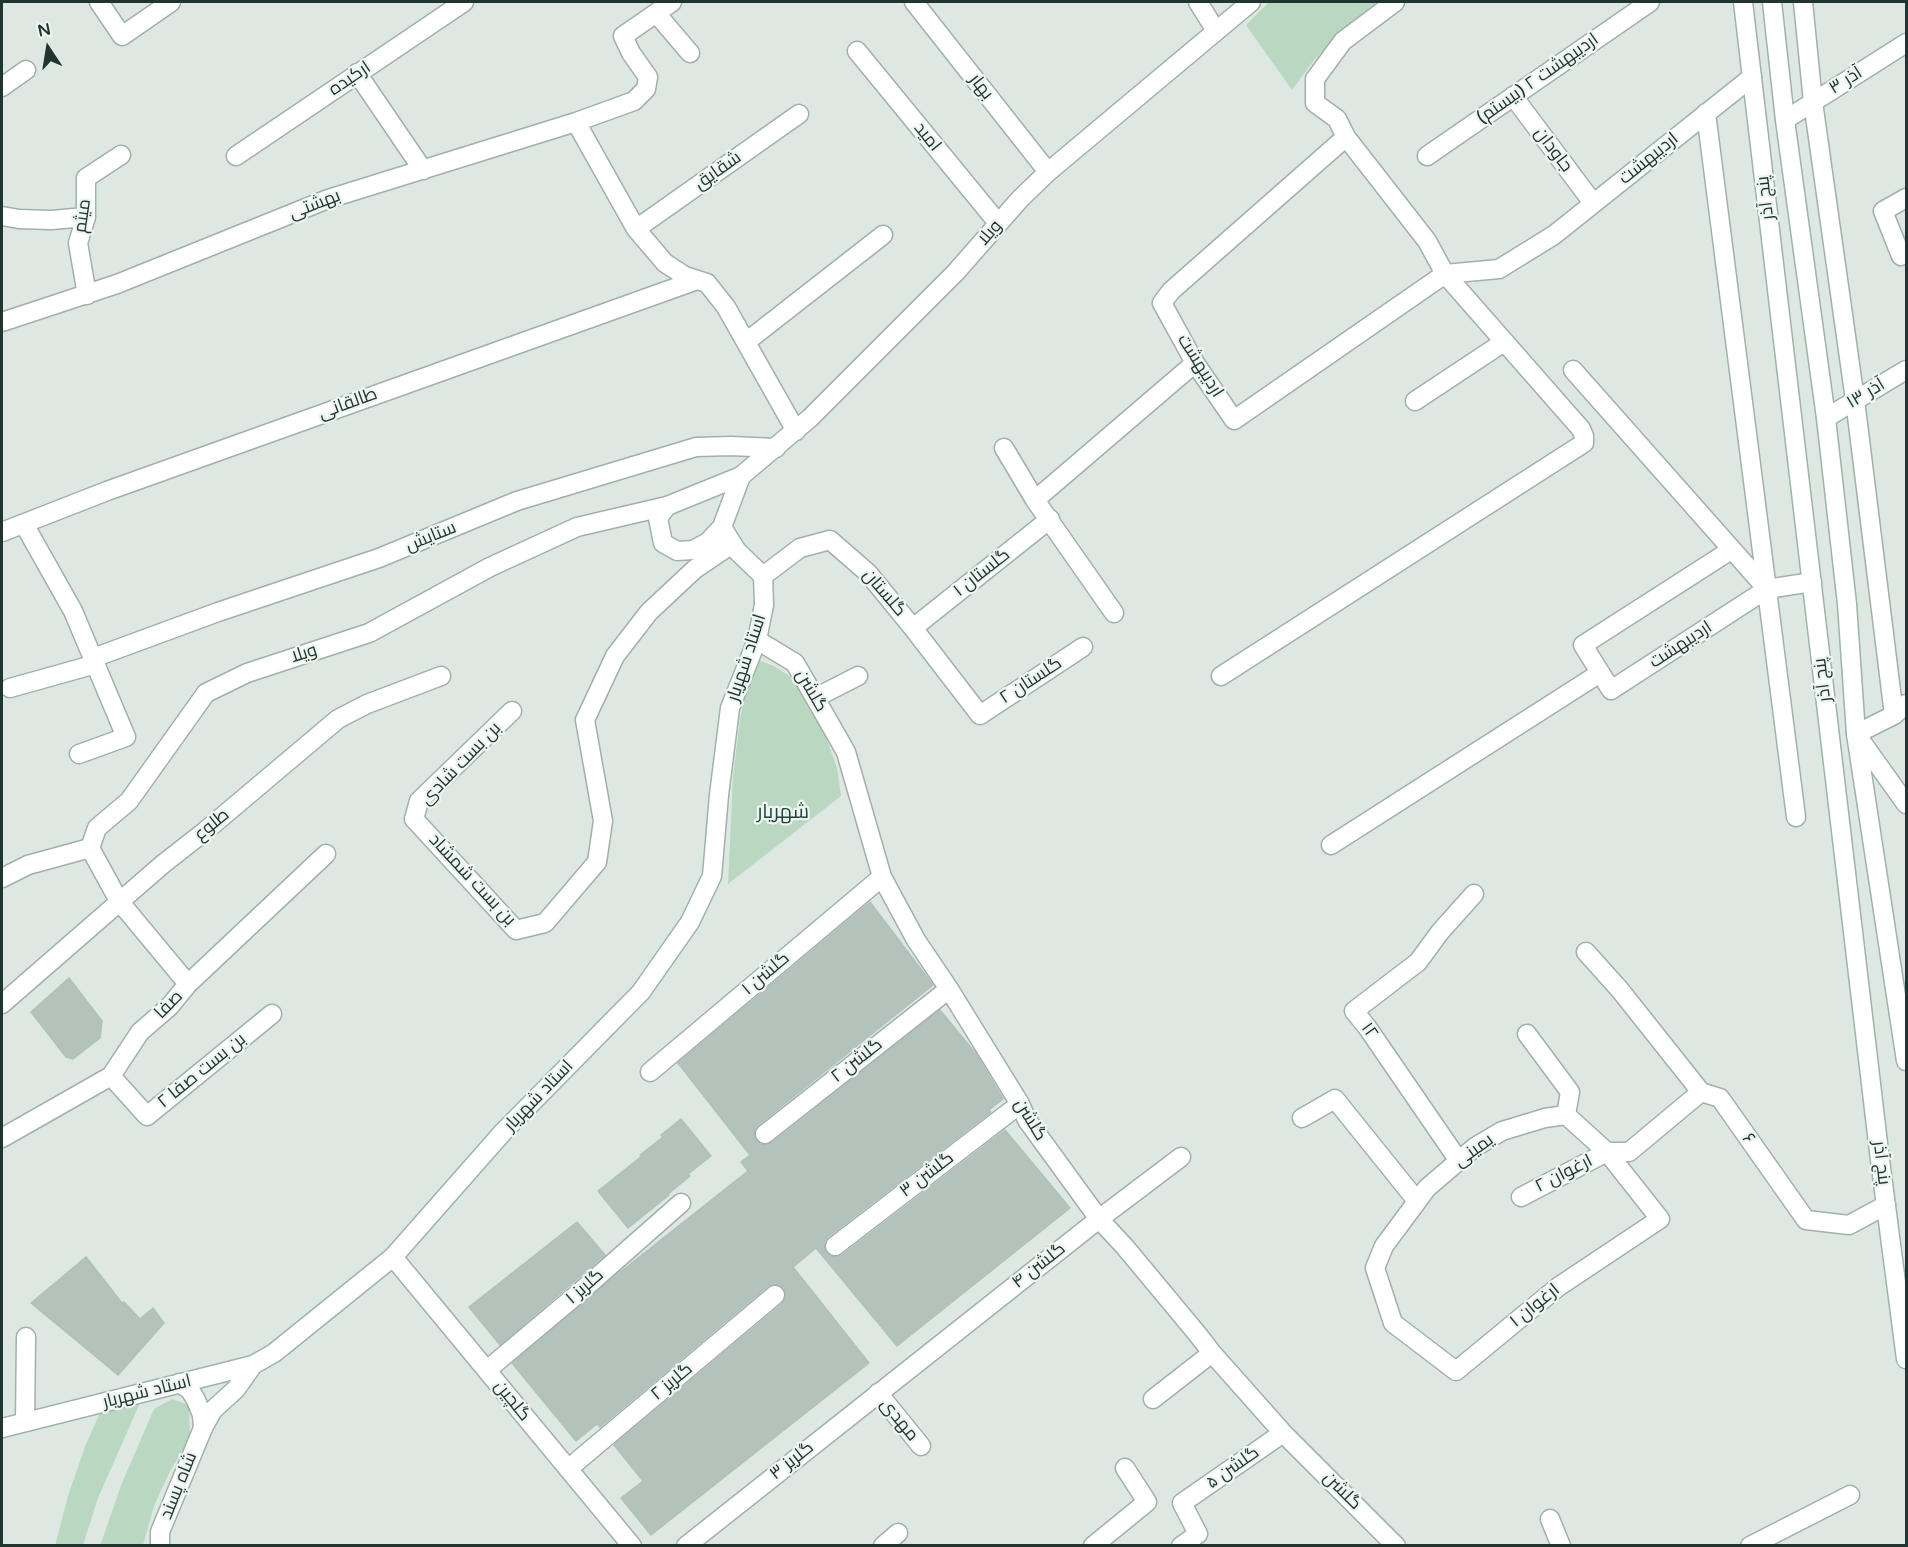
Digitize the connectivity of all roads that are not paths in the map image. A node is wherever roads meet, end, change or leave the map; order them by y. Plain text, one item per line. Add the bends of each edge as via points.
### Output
1 (99, 2) edge
2 (171, 2) edge
3 (464, 2) edge
4 (672, 2) edge
5 (1198, 2) edge
6 (1251, 2) edge
7 (1395, 2) edge
8 (1650, 2) edge
9 (1743, 2) edge
10 (1772, 2) edge
11 (1803, 2) edge
12 (923, 5) edge
13 (656, 13) junction
14 (1216, 31) junction
15 (1906, 43) edge
16 (857, 51) dead end
17 (690, 53) dead end
18 (26, 70) dead end
19 (357, 74) junction
20 (1752, 77) junction
21 (2, 87) edge
22 (1513, 96) junction
23 (1813, 102) junction
24 (1706, 113) junction
25 (799, 114) dead end
26 (1785, 120) junction
27 (576, 122) junction
28 (1346, 137) junction
29 (122, 154) dead end
30 (236, 156) dead end
31 (1426, 156) dead end
32 (423, 170) junction
33 (1048, 172) junction
34 (1906, 198) edge
35 (1593, 203) junction
36 (2, 216) edge
37 (86, 217) junction
38 (998, 223) junction
39 (636, 229) junction
40 (883, 235) dead end
41 (1901, 256) dead end
42 (1445, 274) junction
43 (697, 280) junction
44 (87, 295) junction
45 (2, 322) edge
46 (746, 342) junction
47 (1504, 342) junction
48 (1195, 363) junction
49 (1573, 370) dead end
50 (1906, 370) edge
51 (1855, 400) junction
52 (1415, 401) dead end
53 (1826, 418) junction
54 (796, 431) junction
55 (776, 448) junction
56 (1004, 448) dead end
57 (741, 476) junction
58 (1035, 500) junction
59 (667, 506) junction
60 (1050, 519) junction
61 (24, 524) junction
62 (722, 527) junction
63 (2, 532) edge
64 (1839, 538) junction
65 (1807, 541) junction
66 (732, 544) junction
67 (1731, 550) junction
68 (763, 576) junction
69 (1812, 582) junction
70 (1767, 590) junction
71 (1846, 604) junction
72 (1815, 608) junction
73 (1114, 613) dead end
74 (914, 627) junction
75 (757, 640) junction
76 (1083, 647) dead end
77 (94, 661) junction
78 (1600, 673) junction
79 (441, 676) dead end
80 (858, 676) dead end
81 (1221, 676) dead end
82 (10, 688) dead end
83 (815, 698) junction
84 (1900, 709) edge
85 (512, 711) dead end
86 (980, 715) joint
87 (1856, 734) junction
88 (79, 754) dead end
89 (1906, 804) edge
90 (1796, 818) dead end
91 (414, 819) joint
92 (1331, 845) dead end
93 (90, 848) junction
94 (326, 854) dead end
95 (882, 877) junction
96 (2, 878) edge
97 (1474, 894) dead end
98 (119, 901) junction
99 (1586, 952) dead end
100 (189, 984) junction
101 (949, 989) junction
102 (2, 1004) edge
103 (272, 1014) dead end
104 (1527, 1034) dead end
105 (1906, 1061) edge
106 (650, 1072) dead end
107 (111, 1076) junction
108 (1701, 1092) junction
109 (1020, 1104) junction
110 (1566, 1115) junction
111 (1302, 1118) dead end
112 (765, 1134) dead end
113 (2, 1138) edge
114 (1606, 1152) junction
115 (1181, 1157) dead end
116 (1459, 1161) junction
117 (1521, 1197) dead end
118 (1417, 1201) junction
119 (681, 1203) dead end
120 (1886, 1205) junction
121 (1099, 1219) junction
122 (835, 1246) dead end
123 (393, 1257) junction
124 (1375, 1268) joint
125 (775, 1295) dead end
126 (26, 1337) dead end
127 (1212, 1353) junction
128 (1906, 1359) edge
129 (253, 1365) junction
130 (487, 1370) junction
131 (898, 1377) joint
132 (179, 1383) junction
133 (878, 1393) junction
134 (1153, 1399) dead end
135 (25, 1422) junction
136 (2, 1428) edge
137 (203, 1428) junction
138 (1283, 1433) junction
139 (921, 1446) dead end
140 (1125, 1468) dead end
141 (568, 1469) junction
142 (1850, 1495) dead end
143 (1550, 1519) dead end
144 (898, 1533) dead end
145 (160, 1545) edge
146 (632, 1545) edge
147 (686, 1545) edge
148 (883, 1545) edge
149 (1093, 1545) edge
150 (1181, 1545) edge
151 (1396, 1545) edge
152 (1561, 1545) edge
153 (1750, 1545) edge

1 - 2 street via 122,36
3 - 19 street, ارکیده
4 - 13 street
5 - 14 street
6 - 14 street, ویلا
7 - 28 street via 1343,41 1316,80 1315,103 1337,119
8 - 22 street, اردیبهشت ۲ (بیستم)
9 - 20 street, پنج آذر
10 - 26 street, پنج آذر
11 - 23 street
12 - 33 street, بهار
13 - 17 street
13 - 27 street, بهشتی via 623,36 648,77 646,89 634,101
14 - 33 street, ویلا
15 - 23 street, آذر ۳
16 - 38 street, امید
18 - 21 street
19 - 30 street, ارکیده
19 - 32 street
20 - 24 street, اردیبهشت
20 - 65 street, پنج آذر
22 - 31 street, اردیبهشت ۲ (بیستم)
22 - 35 street, جاودان
23 - 26 street, آذر ۳
23 - 51 street
24 - 35 street, اردیبهشت
24 - 70 street
25 - 39 street, شقایق
26 - 53 street, پنج آذر
27 - 32 street, بهشتی
27 - 39 street
28 - 42 street via 1427,241
28 - 48 street, اردیبهشت via 1162,303
29 - 37 street, میثم via 87,178
32 - 44 street, بهشتی via 328,199
33 - 38 street, ویلا
34 - 41 street via 1883,211
35 - 42 street, اردیبهشت via 1554,235 1499,269
36 - 37 street via 51,220
37 - 44 street, میثم via 78,243
38 - 54 street, ویلا via 956,272
39 - 43 street via 665,263
40 - 46 street
42 - 47 street
42 - 48 street, اردیبهشت via 1234,420
43 - 46 street via 707,283 726,307
43 - 61 street, طالقانی
44 - 45 street, بهشتی
46 - 54 street
47 - 52 street
47 - 81 street via 1581,429 1584,443
48 - 58 street
49 - 67 street
50 - 51 street, ۱۳ آذر
51 - 53 street, ۱۳ آذر
51 - 84 street
53 - 64 street, پنج آذر
54 - 55 street, ویلا
55 - 57 street, ویلا
55 - 77 street, ستایش via 696,447 517,501 379,558 218,612
56 - 58 street
57 - 59 street, ویلا
57 - 62 street
58 - 60 street
59 - 62 street via 658,518 659,529 663,543 677,551 693,550 708,542
59 - 93 street, ویلا via 577,527 490,567 369,633 246,673 206,693 129,801 97,828
60 - 73 street
60 - 74 street, گلستان ۱
61 - 63 street, طالقانی
61 - 77 street via 73,610
62 - 66 street
64 - 65 street
64 - 71 street, پنج آذر
65 - 69 street, پنج آذر
66 - 68 street
66 - 91 street, بن بست شمشاد via 696,569 649,612 615,656 585,720 603,821 597,862 545,923 516,930
67 - 70 street
67 - 78 street via 1583,645
68 - 74 street, گلستان via 800,548 830,540 868,573
68 - 75 street, استاد شهریار via 764,605
69 - 70 street
69 - 72 street, پنج آذر
70 - 78 street, اردیبهشت via 1611,690
70 - 90 street
71 - 72 street
71 - 87 street, پنج آذر
72 - 120 street, پنج آذر
74 - 86 street, گلستان
75 - 83 street, گلشن via 795,663
75 - 123 street, استاد شهریار via 730,708 712,876 690,922 641,992 504,1131
76 - 86 street, گلستان ۲
77 - 82 street, ستایش
77 - 88 street via 126,737
78 - 92 street
79 - 98 street, طلوع via 338,718
80 - 83 street
83 - 95 street, گلشن via 846,752
84 - 87 street
85 - 91 street, بن بست شادی via 420,801
87 - 89 street
87 - 105 street, پنج آذر
93 - 96 street via 28,865
93 - 98 street
94 - 100 street, صفا
95 - 101 street, گلشن via 916,940
95 - 106 street, گلشن ۱
97 - 116 street, ۱۲ via 1418,962 1354,1011
98 - 100 street
98 - 102 street, طلوع
99 - 108 street
100 - 107 street, صفا via 140,1032
101 - 109 street, گلشن
101 - 112 street, گلشن ۲
103 - 107 street, بن بست صفا ۲ via 147,1116
104 - 110 street via 1570,1092
107 - 113 street, صفا
108 - 114 street via 1629,1152
108 - 120 street, ۶ via 1720,1098 1806,1220 1849,1225
109 - 121 street, گلشن via 1027,1120
109 - 122 street, گلشن ۳
110 - 114 street
110 - 116 street, یمینی via 1502,1131
111 - 118 street via 1335,1099
114 - 117 street, ارغوان ۲
114 - 124 street, ارغوان ۱ via 1660,1219 1558,1287 1456,1371 1393,1323
115 - 121 street, گلشن ۴
116 - 118 street, یمینی
118 - 124 street, یمینی via 1384,1246
119 - 130 street, گلریز ۱
120 - 128 street, پنج آذر
121 - 127 street, گلشن
121 - 131 street, گلشن ۴
123 - 129 street, استاد شهریار via 274,1353
123 - 130 street, گلچین
125 - 141 street, گلریز ۲
126 - 135 street
127 - 134 street
127 - 138 street, گلشن
129 - 132 street, استاد شهریار
129 - 137 street, شاه پسند via 236,1389 213,1410
130 - 141 street, گلچین
131 - 133 street, گلریز ۳
132 - 135 street, استاد شهریار
132 - 137 street via 196,1400
133 - 139 street, مهدی
133 - 147 street, گلریز ۳
135 - 136 street, استاد شهریار
137 - 145 street, شاه پسند via 160,1532
138 - 150 street, گلشن ۵ via 1182,1503 1198,1534
138 - 151 street, گلشن
140 - 149 street via 1147,1502
141 - 146 street, گلچین
142 - 153 street
143 - 152 street
144 - 148 street

